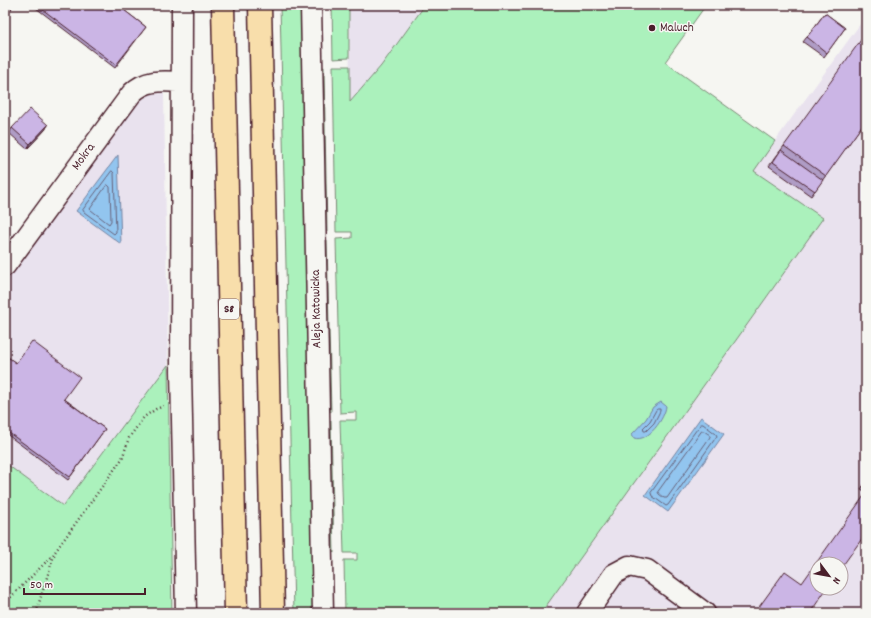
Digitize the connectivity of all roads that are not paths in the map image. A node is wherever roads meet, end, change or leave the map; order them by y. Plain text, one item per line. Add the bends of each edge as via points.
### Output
1 (182, 5) edge
2 (223, 5) edge
3 (260, 5) edge
4 (311, 5) edge
5 (181, 82) junction
6 (5, 265) edge
7 (186, 613) edge
8 (236, 613) edge
9 (273, 613) edge
10 (323, 613) edge
11 (587, 613) edge
12 (706, 613) edge

1 - 5 street
2 - 8 highway, S8
3 - 9 highway
4 - 10 street, Aleja Katowicka
5 - 6 street, Mokra via 150,82 132,93
5 - 7 street via 181,371
11 - 12 street via 614,574 629,566 647,570

